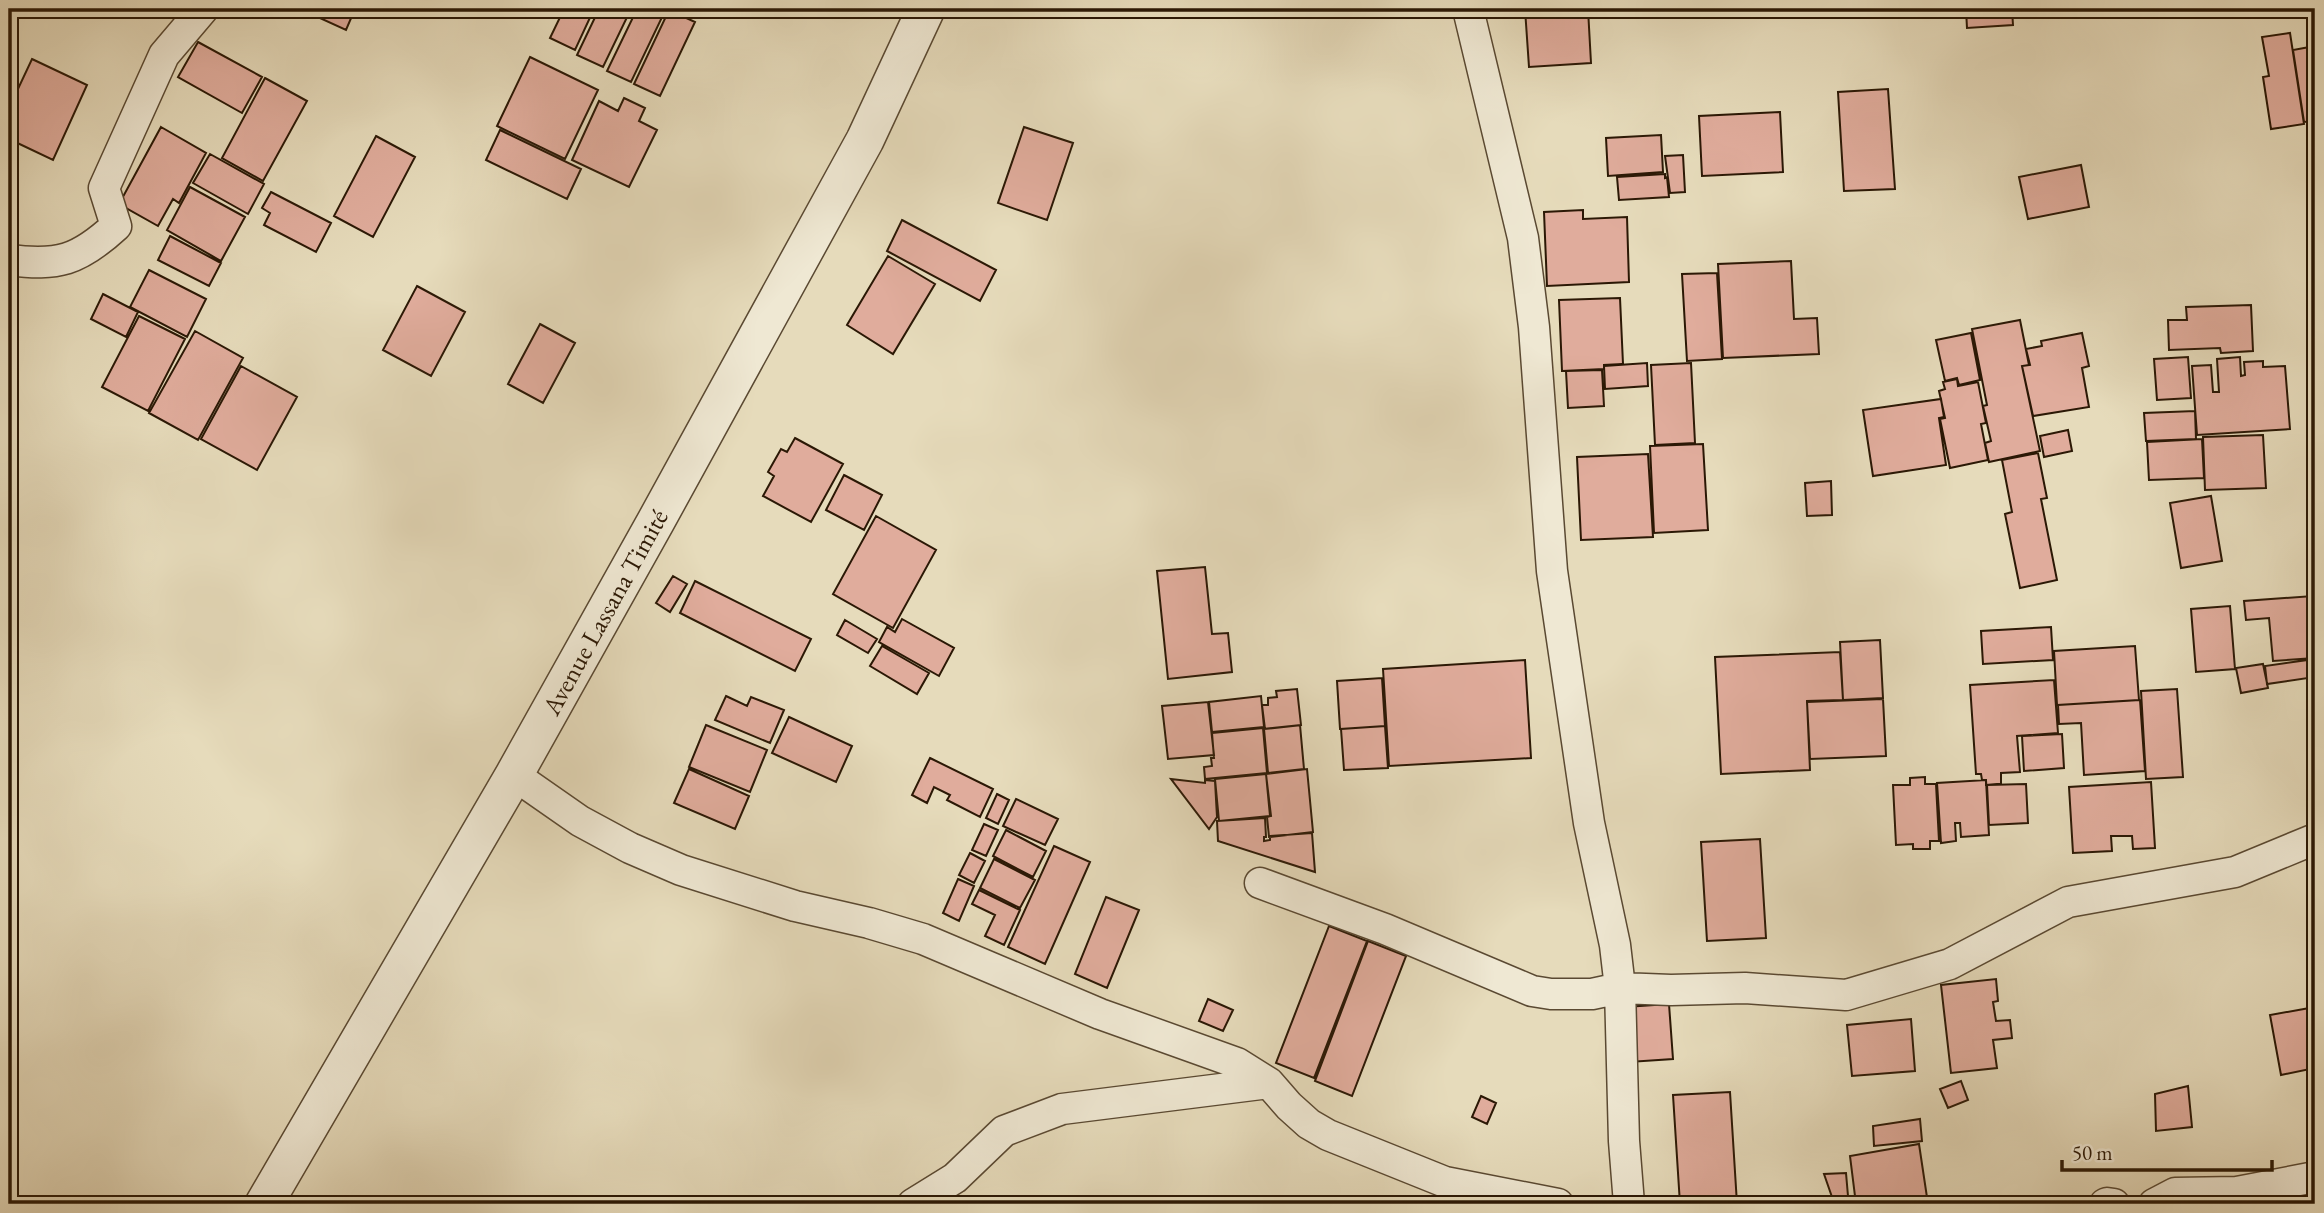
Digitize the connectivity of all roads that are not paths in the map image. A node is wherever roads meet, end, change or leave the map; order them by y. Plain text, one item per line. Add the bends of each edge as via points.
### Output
1 (203, 9) edge
2 (926, 9) edge
3 (1468, 9) edge
4 (9, 260) edge
5 (514, 775) junction
6 (2315, 839) edge
7 (1260, 883) dead end
8 (1620, 988) junction
9 (1269, 1083) junction
10 (2315, 1177) edge
11 (958, 1191) edge
12 (264, 1204) edge
13 (913, 1204) edge
14 (1558, 1204) edge
15 (1629, 1204) edge
16 (2105, 1204) edge
17 (2114, 1204) edge
18 (2154, 1204) edge

1 - 4 street via 164,55 104,188 116,226 98,243 61,261
2 - 5 street, Avenue Lassana Timité via 865,140
3 - 8 street via 1523,238 1552,571 1589,823
5 - 9 street via 580,821 681,870 923,939 1100,1014 1237,1063
5 - 12 street, Avenue Lassana Timité
6 - 8 street via 2235,872 2068,902 1950,964 1846,995 1745,988
7 - 8 street via 1532,991 1592,994
8 - 15 street
9 - 11 street via 1062,1109 1004,1131
9 - 14 street via 1309,1124 1328,1135 1445,1182
10 - 18 street via 2237,1192 2175,1193
11 - 13 street
16 - 17 street

